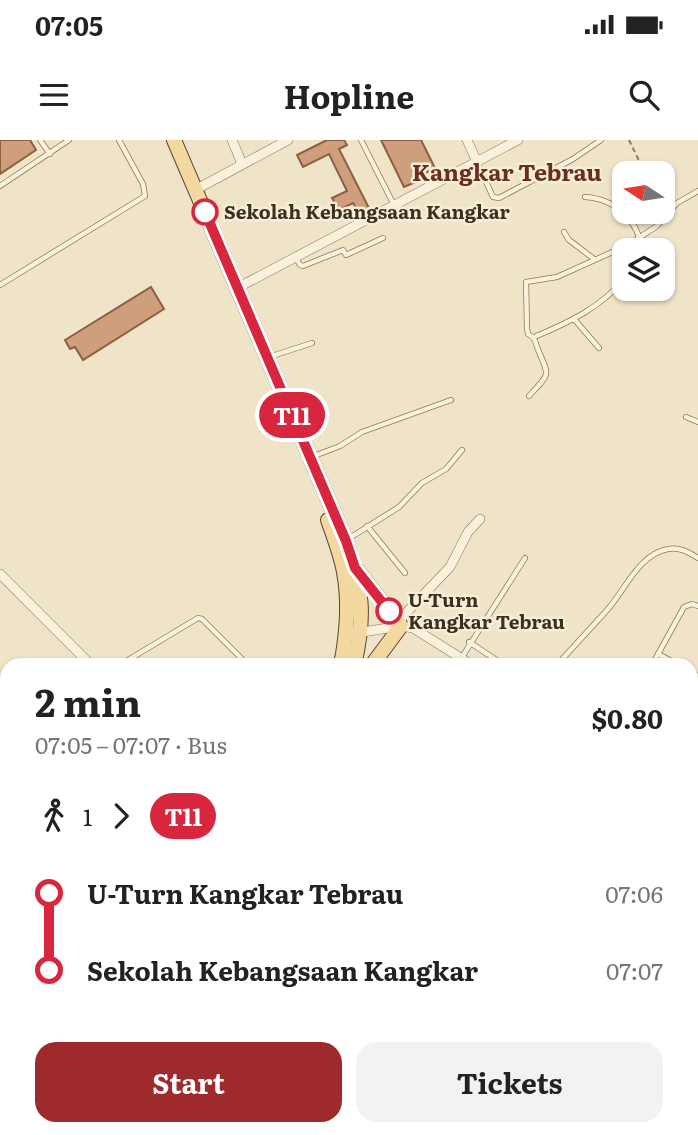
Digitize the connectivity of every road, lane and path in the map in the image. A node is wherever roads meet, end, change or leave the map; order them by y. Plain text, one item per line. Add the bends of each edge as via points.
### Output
1 (40, 140) edge
2 (69, 140) edge
3 (118, 140) edge
4 (174, 140) edge
5 (232, 140) edge
6 (288, 140) edge
7 (360, 140) edge
8 (467, 140) edge
9 (518, 140) edge
10 (601, 140) edge
11 (629, 140) edge
12 (50, 155) junction
13 (639, 161) edge
14 (477, 162) junction
15 (242, 164) junction
16 (0, 186) edge
17 (195, 190) junction
18 (698, 191) edge
19 (585, 197) dead end
20 (395, 205) junction
21 (564, 232) dead end
22 (339, 234) junction
23 (640, 236) junction
24 (383, 238) dead end
25 (342, 250) junction
26 (295, 257) junction
27 (595, 259) junction
28 (0, 285) edge
29 (237, 288) junction
30 (612, 293) edge
31 (575, 318) junction
32 (534, 337) junction
33 (312, 343) dead end
34 (599, 348) dead end
35 (268, 358) junction
36 (529, 396) dead end
37 (451, 400) dead end
38 (686, 416) dead end
39 (698, 422) edge
40 (461, 450) dead end
41 (310, 458) junction
42 (481, 519) dead end
43 (367, 526) junction
44 (341, 543) junction
45 (525, 558) dead end
46 (698, 558) edge
47 (355, 568) junction
48 (405, 573) dead end
49 (0, 574) edge
50 (698, 606) edge
51 (401, 626) junction
52 (354, 634) junction
53 (469, 642) junction
54 (658, 654) junction
55 (84, 658) edge
56 (131, 658) edge
57 (241, 658) edge
58 (344, 658) edge
59 (354, 658) edge
60 (377, 658) edge
61 (461, 658) joint
62 (493, 658) edge
63 (564, 658) edge
64 (656, 658) edge
65 (666, 658) edge

1 - 12 lane
2 - 12 lane
3 - 28 lane via 145,196
4 - 17 main road
5 - 15 street
6 - 15 street
7 - 20 lane
8 - 14 street
9 - 14 street
10 - 14 lane via 499,198 489,191
11 - 13 path
12 - 16 lane
14 - 20 street
15 - 17 street
17 - 29 main road
18 - 23 lane
19 - 23 lane via 599,198 624,211
20 - 22 street
21 - 27 lane
22 - 25 lane
22 - 26 street
23 - 27 lane
24 - 25 lane via 346,255
25 - 26 lane via 303,266
26 - 29 street
27 - 32 lane via 557,276 526,282 527,328
29 - 35 main road
30 - 31 lane
31 - 32 lane
31 - 34 lane
32 - 36 lane via 547,365 545,379
33 - 35 lane
35 - 41 main road
37 - 41 lane via 362,432
38 - 39 lane
40 - 43 lane via 446,469 399,507
41 - 44 main road
42 - 51 street via 468,532 450,567 406,612
43 - 44 lane
43 - 48 lane
44 - 47 main road
44 - 52 main road
45 - 53 lane
46 - 63 lane via 682,549 653,555
47 - 51 main road
47 - 52 main road via 362,604
49 - 55 street
50 - 54 lane via 684,607
51 - 52 street
51 - 60 main road
51 - 61 street via 420,632
52 - 58 main road
52 - 59 main road
53 - 61 lane
53 - 62 lane
54 - 64 lane
54 - 65 lane
56 - 57 lane via 198,618

